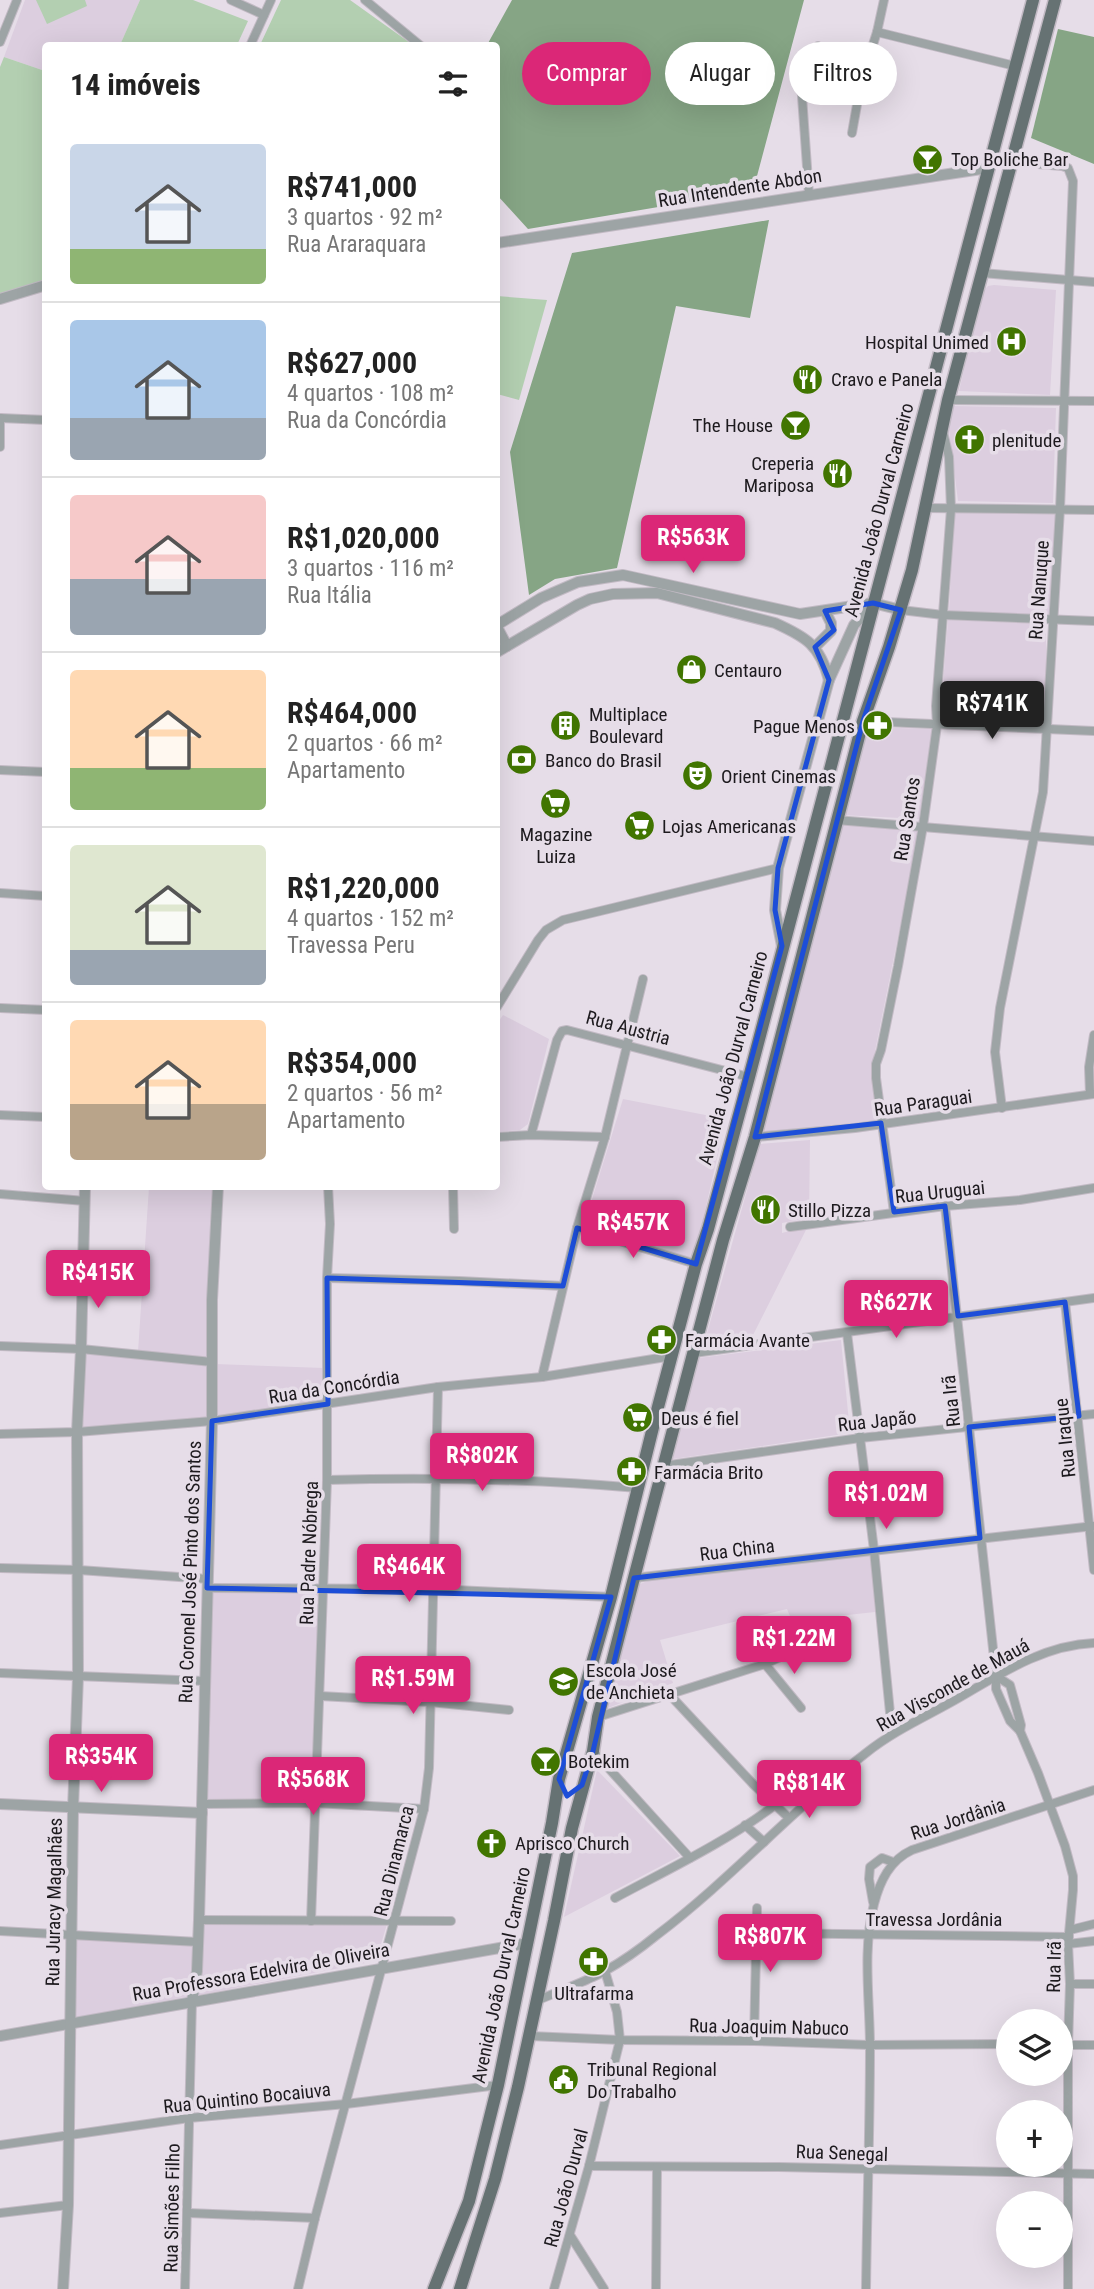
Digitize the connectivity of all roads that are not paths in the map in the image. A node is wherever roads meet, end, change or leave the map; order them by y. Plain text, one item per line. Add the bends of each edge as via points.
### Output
1 (17, 0) edge
2 (231, 0) edge
3 (271, 0) edge
4 (365, 0) edge
5 (884, 0) edge
6 (1033, 0) edge
7 (1055, 0) edge
8 (264, 15) junction
9 (877, 32) junction
10 (252, 42) edge
11 (416, 42) edge
12 (0, 43) edge
13 (1015, 66) junction
14 (803, 105) edge
15 (852, 133) dead end
16 (1012, 162) junction
17 (988, 168) junction
18 (809, 195) junction
19 (500, 243) edge
20 (982, 273) junction
21 (1068, 281) junction
22 (1094, 282) edge
23 (42, 286) edge
24 (0, 299) edge
25 (948, 400) junction
26 (1063, 401) junction
27 (1094, 401) edge
28 (0, 418) edge
29 (42, 420) edge
30 (942, 426) junction
31 (0, 447) edge
32 (926, 508) junction
33 (951, 509) junction
34 (1060, 509) junction
35 (1094, 510) edge
36 (873, 603) junction
37 (901, 610) junction
38 (824, 611) junction
39 (943, 615) junction
40 (1053, 620) junction
41 (1094, 621) edge
42 (500, 624) edge
43 (500, 631) edge
44 (508, 646) junction
45 (815, 648) junction
46 (500, 650) edge
47 (829, 680) junction
48 (863, 721) junction
49 (937, 726) junction
50 (1048, 729) junction
51 (1094, 731) edge
52 (0, 770) edge
53 (42, 772) edge
54 (836, 820) junction
55 (923, 826) junction
56 (1035, 836) junction
57 (1094, 841) edge
58 (778, 868) junction
59 (0, 892) edge
60 (42, 895) edge
61 (782, 946) junction
62 (643, 979) dead end
63 (500, 1002) edge
64 (0, 1008) edge
65 (42, 1010) edge
66 (1094, 1035) edge
67 (628, 1047) junction
68 (749, 1077) junction
69 (1092, 1094) edge
70 (1002, 1108) junction
71 (0, 1115) edge
72 (42, 1118) edge
73 (881, 1123) junction
74 (531, 1135) junction
75 (500, 1137) edge
76 (605, 1137) junction
77 (755, 1137) junction
78 (1094, 1188) edge
79 (85, 1190) edge
80 (218, 1190) edge
81 (328, 1190) edge
82 (453, 1190) edge
83 (0, 1194) edge
84 (85, 1200) junction
85 (945, 1206) junction
86 (894, 1212) junction
87 (790, 1227) dead end
88 (577, 1228) junction
89 (454, 1229) dead end
90 (696, 1264) junction
91 (327, 1278) junction
92 (564, 1286) junction
93 (1094, 1298) edge
94 (1065, 1303) junction
95 (958, 1316) junction
96 (847, 1333) junction
97 (0, 1346) edge
98 (81, 1349) junction
99 (694, 1353) junction
100 (672, 1356) junction
101 (212, 1362) junction
102 (542, 1377) junction
103 (438, 1387) junction
104 (328, 1404) junction
105 (1094, 1414) edge
106 (1079, 1416) junction
107 (212, 1421) junction
108 (969, 1427) junction
109 (77, 1432) junction
110 (0, 1434) edge
111 (860, 1438) junction
112 (663, 1466) junction
113 (436, 1477) junction
114 (327, 1480) junction
115 (638, 1488) junction
116 (1092, 1526) edge
117 (980, 1538) junction
118 (874, 1550) junction
119 (0, 1568) edge
120 (79, 1570) junction
121 (1094, 1570) edge
122 (634, 1578) junction
123 (207, 1584) junction
124 (324, 1589) junction
125 (433, 1589) junction
126 (611, 1597) junction
127 (1094, 1643) edge
128 (802, 1647) dead end
129 (765, 1664) junction
130 (0, 1673) edge
131 (996, 1675) junction
132 (78, 1676) junction
133 (204, 1681) junction
134 (668, 1694) junction
135 (320, 1696) junction
136 (430, 1702) junction
137 (801, 1708) dead end
138 (509, 1710) dead end
139 (598, 1717) junction
140 (1020, 1731) junction
141 (892, 1733) junction
142 (593, 1751) junction
143 (559, 1779) junction
144 (582, 1785) junction
145 (1094, 1790) edge
146 (315, 1803) junction
147 (0, 1804) edge
148 (775, 1805) junction
149 (1050, 1806) junction
150 (202, 1808) junction
151 (73, 1809) junction
152 (424, 1809) junction
153 (789, 1818) junction
154 (552, 1823) junction
155 (746, 1825) junction
156 (572, 1828) junction
157 (764, 1842) junction
158 (690, 1858) junction
159 (893, 1862) junction
160 (615, 1898) dead end
161 (874, 1905) junction
162 (757, 1908) dead end
163 (199, 1920) junction
164 (451, 1920) dead end
165 (311, 1921) junction
166 (395, 1921) junction
167 (1094, 1923) edge
168 (0, 1931) edge
169 (757, 1933) junction
170 (73, 1934) junction
171 (868, 1935) junction
172 (1069, 1937) junction
173 (1094, 1941) edge
174 (198, 1942) junction
175 (528, 1943) junction
176 (383, 1969) junction
177 (605, 1971) junction
178 (1070, 1984) junction
179 (1094, 1984) edge
180 (192, 2001) junction
181 (536, 2001) junction
182 (1068, 2009) edge
183 (69, 2023) junction
184 (0, 2035) edge
185 (530, 2036) junction
186 (620, 2040) junction
187 (754, 2041) junction
188 (996, 2044) edge
189 (870, 2045) junction
190 (1073, 2045) edge
191 (1094, 2045) edge
192 (498, 2085) junction
193 (346, 2104) junction
194 (189, 2118) junction
195 (68, 2136) junction
196 (0, 2145) edge
197 (589, 2166) junction
198 (657, 2167) junction
199 (868, 2170) junction
200 (996, 2172) edge
201 (1073, 2173) edge
202 (1094, 2174) edge
203 (1067, 2177) edge
204 (68, 2205) junction
205 (0, 2213) edge
206 (188, 2213) junction
207 (315, 2218) junction
208 (570, 2235) junction
209 (64, 2289) edge
210 (185, 2289) edge
211 (298, 2289) edge
212 (434, 2289) edge
213 (460, 2289) edge
214 (554, 2289) edge
215 (604, 2289) edge
216 (656, 2289) edge
217 (866, 2289) edge
218 (1068, 2289) edge

1 - 12 street
2 - 8 street
3 - 8 street
4 - 11 street
5 - 9 street
6 - 13 main road, Avenida João Durval Carneiro
7 - 16 main road, Avenida João Durval Carneiro
8 - 10 street
9 - 13 street
9 - 15 street via 861,82
13 - 17 main road, Avenida João Durval Carneiro
14 - 18 street
16 - 20 main road, Avenida João Durval Carneiro
16 - 21 street, Rua Nanuque via 1062,166 1071,173
17 - 18 street, Rua Intendente Abdon
17 - 36 main road, Avenida João Durval Carneiro
18 - 19 street, Rua Intendente Abdon
20 - 21 street
20 - 25 main road, Avenida João Durval Carneiro
21 - 22 street
21 - 26 street, Rua Nanuque
23 - 24 street
25 - 26 street
25 - 30 main road, Avenida João Durval Carneiro
26 - 27 street
26 - 34 street, Rua Nanuque
28 - 29 street
28 - 31 street
30 - 32 main road, Avenida João Durval Carneiro
30 - 33 street, Rua Santos
32 - 33 street
32 - 37 main road, Avenida João Durval Carneiro
33 - 34 street
33 - 39 street, Rua Santos
34 - 35 street
34 - 40 street, Rua Nanuque
36 - 37 street
36 - 38 street
36 - 47 street via 854,625
36 - 61 main road, Avenida João Durval Carneiro
37 - 39 street
37 - 48 main road, Avenida João Durval Carneiro
38 - 42 street via 779,611 623,575 578,582
38 - 45 street via 831,631
39 - 40 street
39 - 49 street, Rua Santos
40 - 41 street
40 - 50 street, Rua Nanuque
43 - 44 street
44 - 45 street via 590,599 634,592 657,593 775,623 803,636
44 - 46 street
45 - 47 street
47 - 58 street
48 - 49 street
48 - 54 main road, Avenida João Durval Carneiro
49 - 50 street
49 - 55 street, Rua Santos
50 - 51 street
50 - 56 street, Rua Nanuque
52 - 53 street
54 - 55 street
54 - 77 main road, Avenida João Durval Carneiro
55 - 56 street
55 - 73 street, Rua Santos via 876,1064
56 - 57 street
56 - 70 street, Rua Nanuque via 1000,1008 996,1041
58 - 61 street via 775,909
58 - 63 street via 563,920 538,940
59 - 60 street
61 - 68 main road, Avenida João Durval Carneiro
62 - 67 street
64 - 65 street
66 - 69 street via 1089,1067
67 - 68 street, Rua Austria
67 - 74 street, Rua Austria via 573,1030 562,1031
67 - 76 street
68 - 90 main road, Avenida João Durval Carneiro
69 - 70 street, Rua Paraguai
70 - 73 street, Rua Paraguai
71 - 72 street
73 - 77 street, Rua Paraguai
73 - 86 street, Rua Santos
74 - 75 street
74 - 76 street
76 - 88 street
77 - 99 main road, Avenida João Durval Carneiro
78 - 85 street, Rua Uruguai
79 - 84 street, Rua Juracy Magalhães
80 - 101 street, Rua Coronel José Pinto dos Santos
81 - 91 street, Rua Padre Nóbrega
82 - 89 street
83 - 84 street
84 - 98 street, Rua Juracy Magalhães
85 - 86 street, Rua Uruguai
85 - 95 street, Rua Irã
86 - 87 street, Rua Uruguai
88 - 90 street
88 - 92 street
90 - 100 main road, Avenida João Durval Carneiro
91 - 92 street
91 - 104 street, Rua Padre Nóbrega
92 - 102 street
93 - 94 street
94 - 95 street
94 - 106 street, Rua Iraque
95 - 96 street
95 - 108 street, Rua Irã
96 - 99 street
96 - 111 street
97 - 98 street
98 - 101 street
98 - 109 street, Rua Juracy Magalhães
99 - 112 main road, Avenida João Durval Carneiro
100 - 102 street, Rua da Concórdia
100 - 115 main road, Avenida João Durval Carneiro
101 - 107 street, Rua Coronel José Pinto dos Santos
102 - 103 street, Rua da Concórdia
103 - 104 street, Rua da Concórdia
103 - 113 street, Rua Dinamarca
104 - 107 street, Rua da Concórdia
104 - 114 street, Rua Padre Nóbrega
105 - 106 street, Rua Japão
106 - 108 street, Rua Japão
106 - 116 street, Rua Iraque
107 - 109 street, Rua da Concórdia
107 - 123 street, Rua Coronel José Pinto dos Santos
108 - 111 street, Rua Japão
108 - 117 street, Rua Irã
109 - 110 street, Rua da Concórdia
109 - 120 street, Rua Juracy Magalhães
111 - 112 street, Rua Japão
111 - 118 street
112 - 122 main road, Avenida João Durval Carneiro
113 - 114 street
113 - 115 street
113 - 125 street, Rua Dinamarca
114 - 124 street, Rua Padre Nóbrega
115 - 126 main road, Avenida João Durval Carneiro
116 - 117 street, Rua China
116 - 121 street, Rua Iraque
117 - 118 street, Rua China
117 - 131 street, Rua Irã
118 - 122 street, Rua China
118 - 141 street
119 - 120 street
120 - 123 street
120 - 132 street, Rua Juracy Magalhães
122 - 139 main road, Avenida João Durval Carneiro
123 - 124 street
123 - 133 street, Rua Coronel José Pinto dos Santos
124 - 125 street
124 - 135 street, Rua Padre Nóbrega
125 - 126 street
125 - 136 street, Rua Dinamarca
126 - 143 main road, Avenida João Durval Carneiro
127 - 131 street, Rua Visconde de Mauá via 1052,1650
128 - 129 street
129 - 134 street
129 - 137 street
130 - 132 street
131 - 140 street, Rua Irã via 996,1689 1010,1721
131 - 140 street, Rua Irã via 1010,1685
131 - 141 street, Rua Visconde de Mauá
132 - 133 street
132 - 151 street, Rua Juracy Magalhães
133 - 150 street, Rua Coronel José Pinto dos Santos
134 - 139 street
134 - 148 street
135 - 136 street
135 - 146 street, Rua Padre Nóbrega
136 - 138 street
136 - 152 street, Rua Dinamarca
139 - 142 main road, Avenida João Durval Carneiro
140 - 149 street, Rua Irã
141 - 153 street, Rua Visconde de Mauá
142 - 144 main road, Avenida João Durval Carneiro
142 - 158 street
143 - 144 main road via 561,1792 567,1796 576,1794
143 - 154 main road, Avenida João Durval Carneiro
144 - 156 main road, Avenida João Durval Carneiro
145 - 149 street, Rua Jordânia
146 - 150 street
146 - 152 street
146 - 165 street, Rua Padre Nóbrega
147 - 151 street
148 - 153 street
148 - 155 street
149 - 159 street, Rua Jordânia via 912,1850
149 - 172 street, Rua Irã via 1073,1876
150 - 151 street
150 - 163 street, Rua Coronel José Pinto dos Santos
151 - 170 street, Rua Juracy Magalhães
152 - 166 street, Rua Dinamarca
153 - 157 street, Rua Visconde de Mauá
154 - 156 main road via 566,1820
154 - 175 main road, Avenida João Durval Carneiro
155 - 157 street
155 - 158 street
156 - 181 main road, Avenida João Durval Carneiro
157 - 177 street, Rua Visconde de Mauá via 657,1935
158 - 160 street
159 - 161 street, Rua Jordânia
159 - 161 street via 882,1858 870,1867
161 - 171 street, Rua Jordânia
162 - 169 street
163 - 165 street
163 - 174 street, Rua Coronel José Pinto dos Santos
164 - 166 street
165 - 166 street
166 - 176 street, Rua Dinamarca
167 - 172 street
168 - 170 street
169 - 171 street, Travessa Jordânia
169 - 187 street
170 - 174 street
170 - 183 street, Rua Juracy Magalhães
171 - 172 street, Travessa Jordânia
171 - 189 street, Rua Jordânia
172 - 173 street
172 - 178 street, Rua Irã
174 - 180 street, Rua Coronel José Pinto dos Santos
175 - 176 street, Rua Professora Edelvira de Oliveira
175 - 192 main road, Avenida João Durval Carneiro
176 - 180 street, Rua Professora Edelvira de Oliveira
176 - 193 street, Rua Dinamarca
177 - 181 street, Rua Visconde de Mauá
177 - 186 street, Rua João Durval
178 - 179 street
178 - 182 street, Rua Irã
180 - 183 street, Rua Professora Edelvira de Oliveira
180 - 194 street, Rua Simões Filho
181 - 185 main road, Avenida João Durval Carneiro
183 - 184 street, Rua Professora Edelvira de Oliveira
183 - 195 street, Rua Juracy Magalhães
185 - 186 street, Rua Joaquim Nabuco
185 - 213 main road, Avenida João Durval Carneiro via 495,2179
186 - 187 street, Rua Joaquim Nabuco
186 - 197 street, Rua João Durval
187 - 189 street, Rua Joaquim Nabuco
188 - 189 street, Rua Joaquim Nabuco
189 - 199 street, Rua Jordânia
190 - 191 street
192 - 193 street, Rua Quintino Bocaiuva
192 - 212 main road, Avenida João Durval Carneiro via 469,2201
193 - 194 street, Rua Quintino Bocaiuva
193 - 207 street, Rua Dinamarca
194 - 195 street, Rua Quintino Bocaiuva
194 - 206 street, Rua Simões Filho
195 - 196 street, Rua Quintino Bocaiuva
195 - 204 street, Rua Juracy Magalhães
197 - 198 street, Rua Senegal
197 - 208 street, Rua João Durval
198 - 199 street, Rua Senegal
198 - 216 street
199 - 200 street, Rua Senegal
199 - 217 street, Rua Jordânia
201 - 202 street, Rua Senegal
203 - 218 street, Rua Irã
204 - 205 street
204 - 209 street, Rua Juracy Magalhães
206 - 207 street
206 - 210 street, Rua Simões Filho
207 - 211 street, Rua Dinamarca
208 - 214 street, Rua João Durval
208 - 215 street

